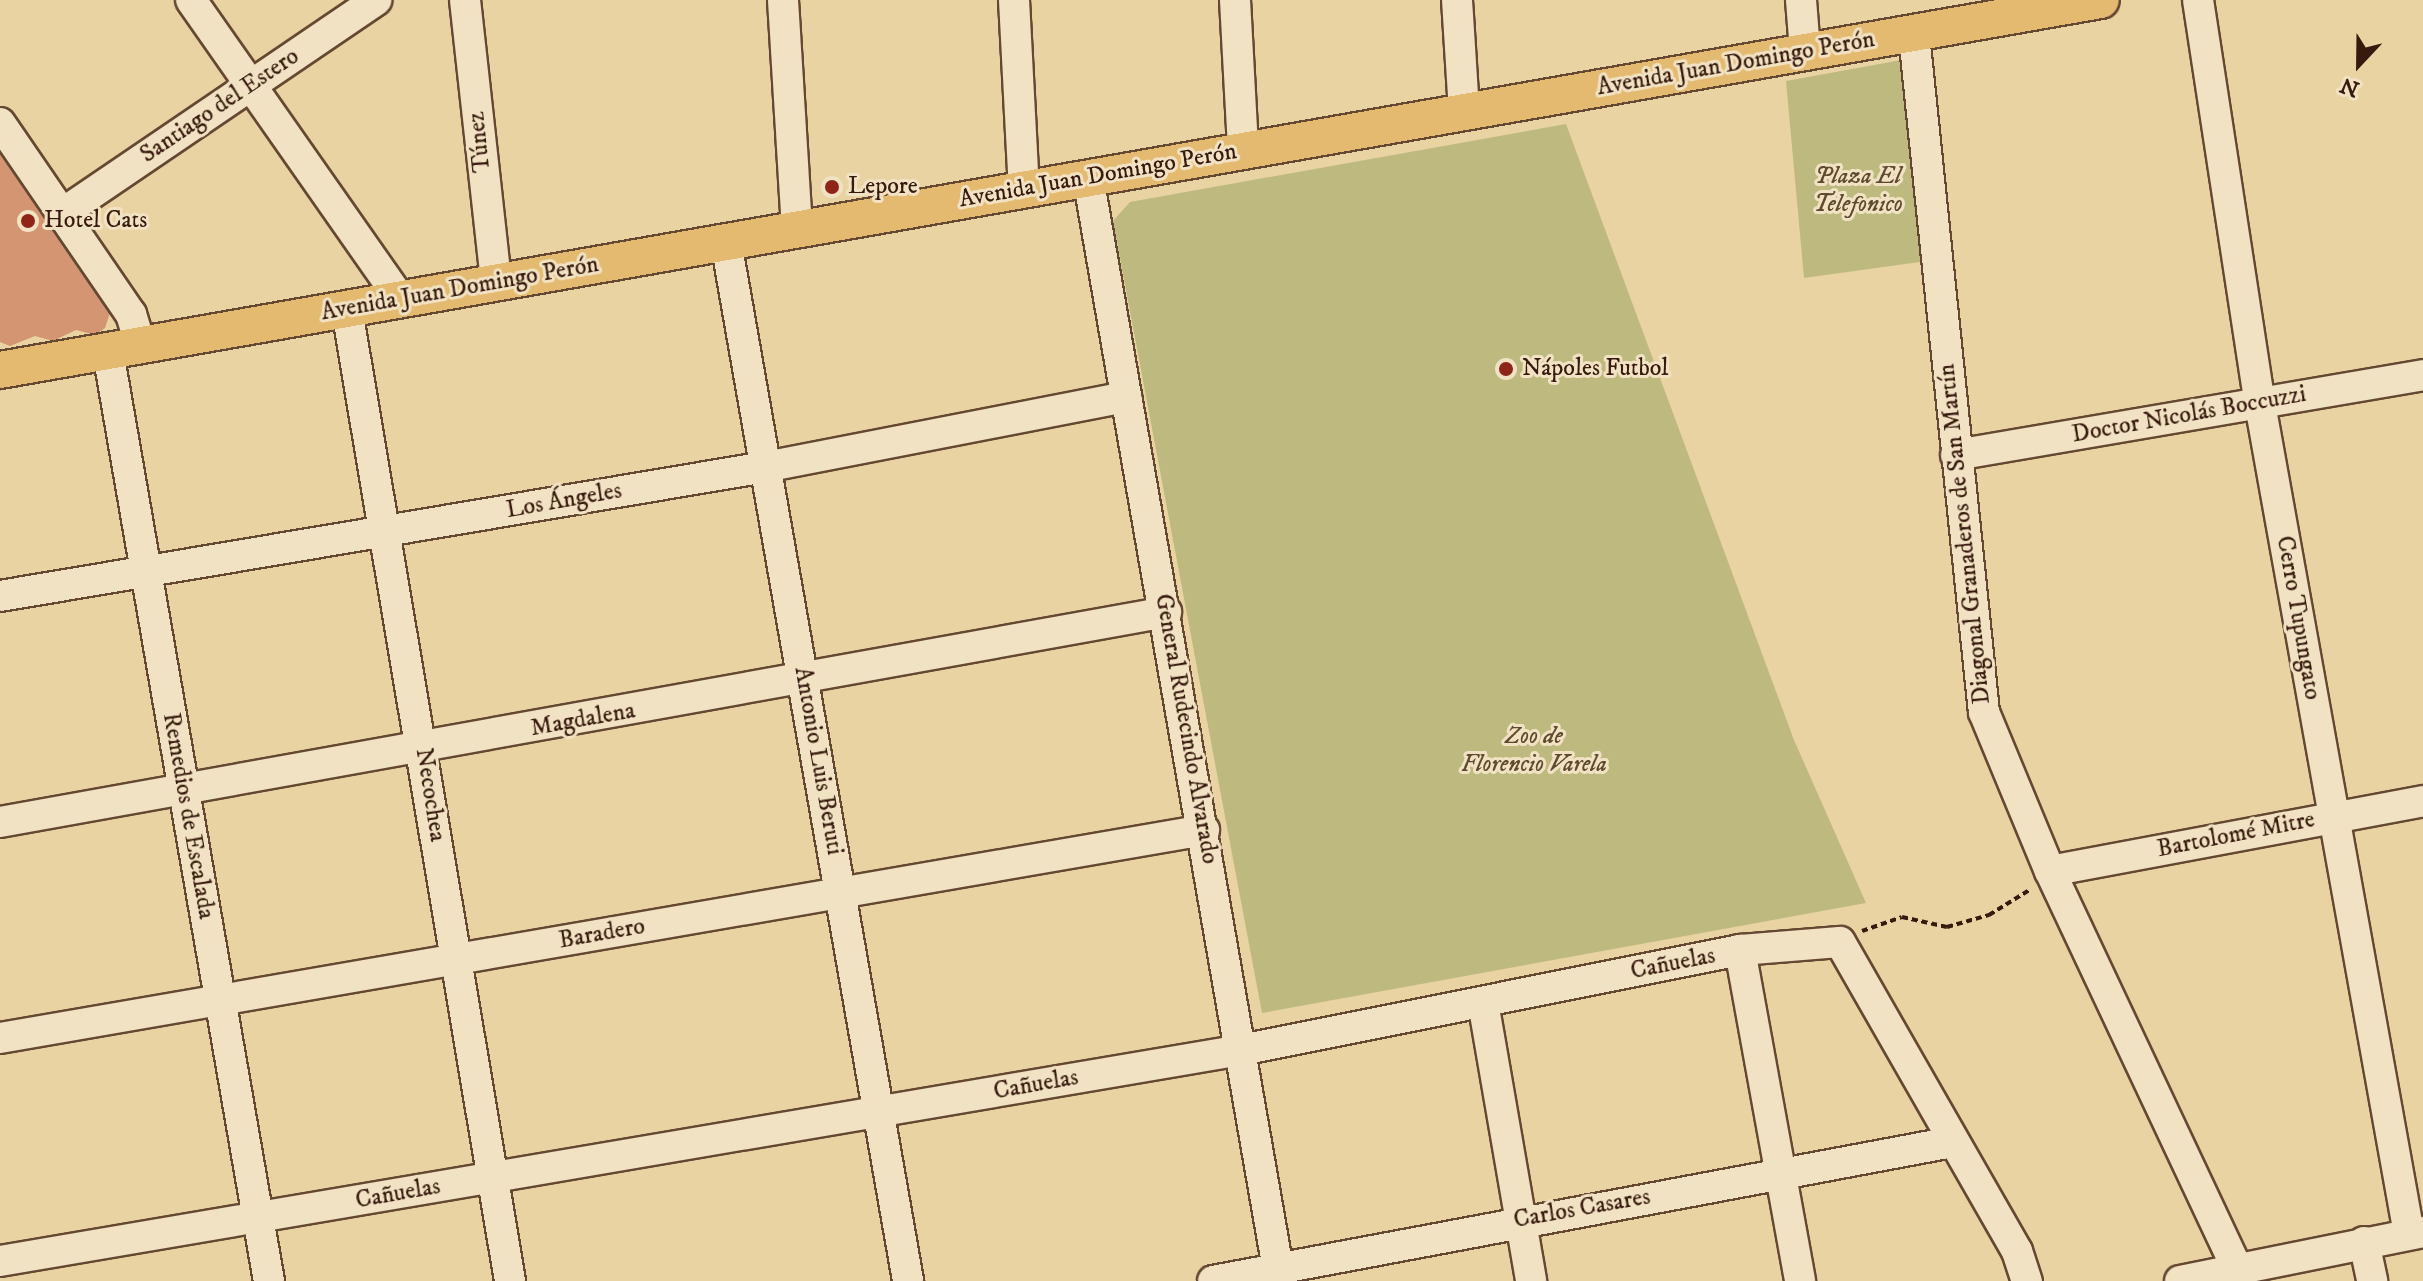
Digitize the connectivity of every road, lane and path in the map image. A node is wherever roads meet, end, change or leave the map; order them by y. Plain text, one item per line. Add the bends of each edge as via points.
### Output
1 (191, 0) edge
2 (377, 0) edge
3 (465, 0) edge
4 (783, 0) edge
5 (1014, 0) edge
6 (1235, 0) edge
7 (1457, 0) edge
8 (1801, 0) edge
9 (2101, 0) edge
10 (2198, 0) edge
11 (1914, 35) junction
12 (1805, 51) junction
13 (252, 85) junction
14 (1464, 112) junction
15 (0, 123) edge
16 (1243, 150) junction
17 (1088, 177) junction
18 (1024, 188) junction
19 (63, 213) junction
20 (797, 228) junction
21 (726, 242) junction
22 (496, 283) junction
23 (401, 300) junction
24 (347, 310) junction
25 (125, 349) junction
26 (0, 370) edge
27 (2423, 375) edge
28 (1126, 397) junction
29 (2260, 404) junction
30 (1956, 455) junction
31 (765, 467) junction
32 (381, 532) junction
33 (146, 571) junction
34 (0, 596) edge
35 (1166, 612) junction
36 (805, 681) junction
37 (422, 748) junction
38 (183, 787) junction
39 (2423, 801) edge
40 (2333, 817) junction
41 (0, 822) edge
42 (1204, 830) junction
43 (2050, 871) junction
44 (840, 893) junction
45 (1840, 942) junction
46 (1740, 950) junction
47 (456, 959) junction
48 (220, 999) junction
49 (1483, 1002) junction
50 (0, 1038) edge
51 (1241, 1050) junction
52 (880, 1111) junction
53 (1952, 1142) junction
54 (1778, 1173) junction
55 (491, 1178) junction
56 (259, 1217) junction
57 (1520, 1220) junction
58 (2416, 1233) edge
59 (2364, 1242) junction
60 (0, 1261) edge
61 (2237, 1269) junction
62 (1279, 1276) edge
63 (269, 1281) edge
64 (510, 1281) edge
65 (908, 1281) edge
66 (1213, 1281) edge
67 (1531, 1281) edge
68 (1800, 1281) edge
69 (2027, 1281) edge
70 (2180, 1281) edge
71 (2372, 1281) edge

1 - 13 street
2 - 13 street, Santiago del Estero
3 - 22 street, Túnez
4 - 20 street
5 - 18 street
6 - 16 street
7 - 14 street
8 - 12 street
9 - 11 main road, Avenida Juan Domingo Perón
10 - 29 street, Cerro Tupungato
11 - 12 main road, Avenida Juan Domingo Perón
11 - 30 street, Diagonal Granaderos de San Martín
12 - 14 main road, Avenida Juan Domingo Perón
13 - 19 street, Santiago del Estero
13 - 23 street
14 - 16 main road, Avenida Juan Domingo Perón
15 - 19 street, Remedios de Escalada
16 - 17 main road, Avenida Juan Domingo Perón
17 - 18 main road, Avenida Juan Domingo Perón
17 - 28 street, General Rudecindo Alvarado
18 - 20 main road, Avenida Juan Domingo Perón
19 - 25 street, Remedios de Escalada via 131,314
20 - 21 main road, Avenida Juan Domingo Perón
21 - 22 main road, Avenida Juan Domingo Perón
21 - 31 street, Antonio Luis Beruti
22 - 23 main road, Avenida Juan Domingo Perón
23 - 24 main road, Avenida Juan Domingo Perón
24 - 25 main road, Avenida Juan Domingo Perón
24 - 32 street, Necochea
25 - 26 main road, Avenida Juan Domingo Perón
25 - 33 street, Remedios de Escalada
27 - 29 street, Doctor Nicolás Boccuzzi
28 - 31 street, Los Ángeles
28 - 35 street, General Rudecindo Alvarado
29 - 30 street, Doctor Nicolás Boccuzzi
29 - 40 street, Cerro Tupungato
30 - 43 street, Diagonal Granaderos de San Martín via 1984,712
31 - 32 street, Los Ángeles
31 - 36 street, Antonio Luis Beruti
32 - 33 street, Los Ángeles
32 - 37 street, Necochea
33 - 34 street, Los Ángeles
33 - 38 street, Remedios de Escalada
35 - 36 street, Magdalena
35 - 42 street, General Rudecindo Alvarado
36 - 37 street, Magdalena
36 - 44 street, Antonio Luis Beruti
37 - 38 street, Magdalena
37 - 47 street, Necochea
38 - 41 street, Magdalena
38 - 48 street, Remedios de Escalada
39 - 40 street, Bartolomé Mitre
40 - 43 street, Bartolomé Mitre
40 - 58 street, Cerro Tupungato
42 - 44 street, Baradero
42 - 51 street, General Rudecindo Alvarado
43 - 45 path via 1989,915 1947,927 1885,919
43 - 61 street, Diagonal Granaderos de San Martín
44 - 47 street, Baradero
44 - 52 street, Antonio Luis Beruti
45 - 46 street, Cañuelas
45 - 53 street
46 - 49 street, Cañuelas
46 - 54 street
47 - 48 street, Baradero
47 - 55 street, Necochea
48 - 50 street, Baradero
48 - 56 street, Remedios de Escalada
49 - 51 street, Cañuelas
49 - 57 street
51 - 52 street, Cañuelas
51 - 62 street, General Rudecindo Alvarado
52 - 55 street, Cañuelas
52 - 65 street, Antonio Luis Beruti
53 - 54 street, Carlos Casares
53 - 69 street via 2017,1251
54 - 57 street, Carlos Casares
54 - 68 street
55 - 56 street, Cañuelas
55 - 64 street, Necochea
56 - 60 street, Cañuelas
56 - 63 street, Remedios de Escalada
57 - 62 street, Carlos Casares
57 - 67 street
58 - 59 street
59 - 61 street
59 - 71 street
61 - 70 street
62 - 66 street, Carlos Casares

